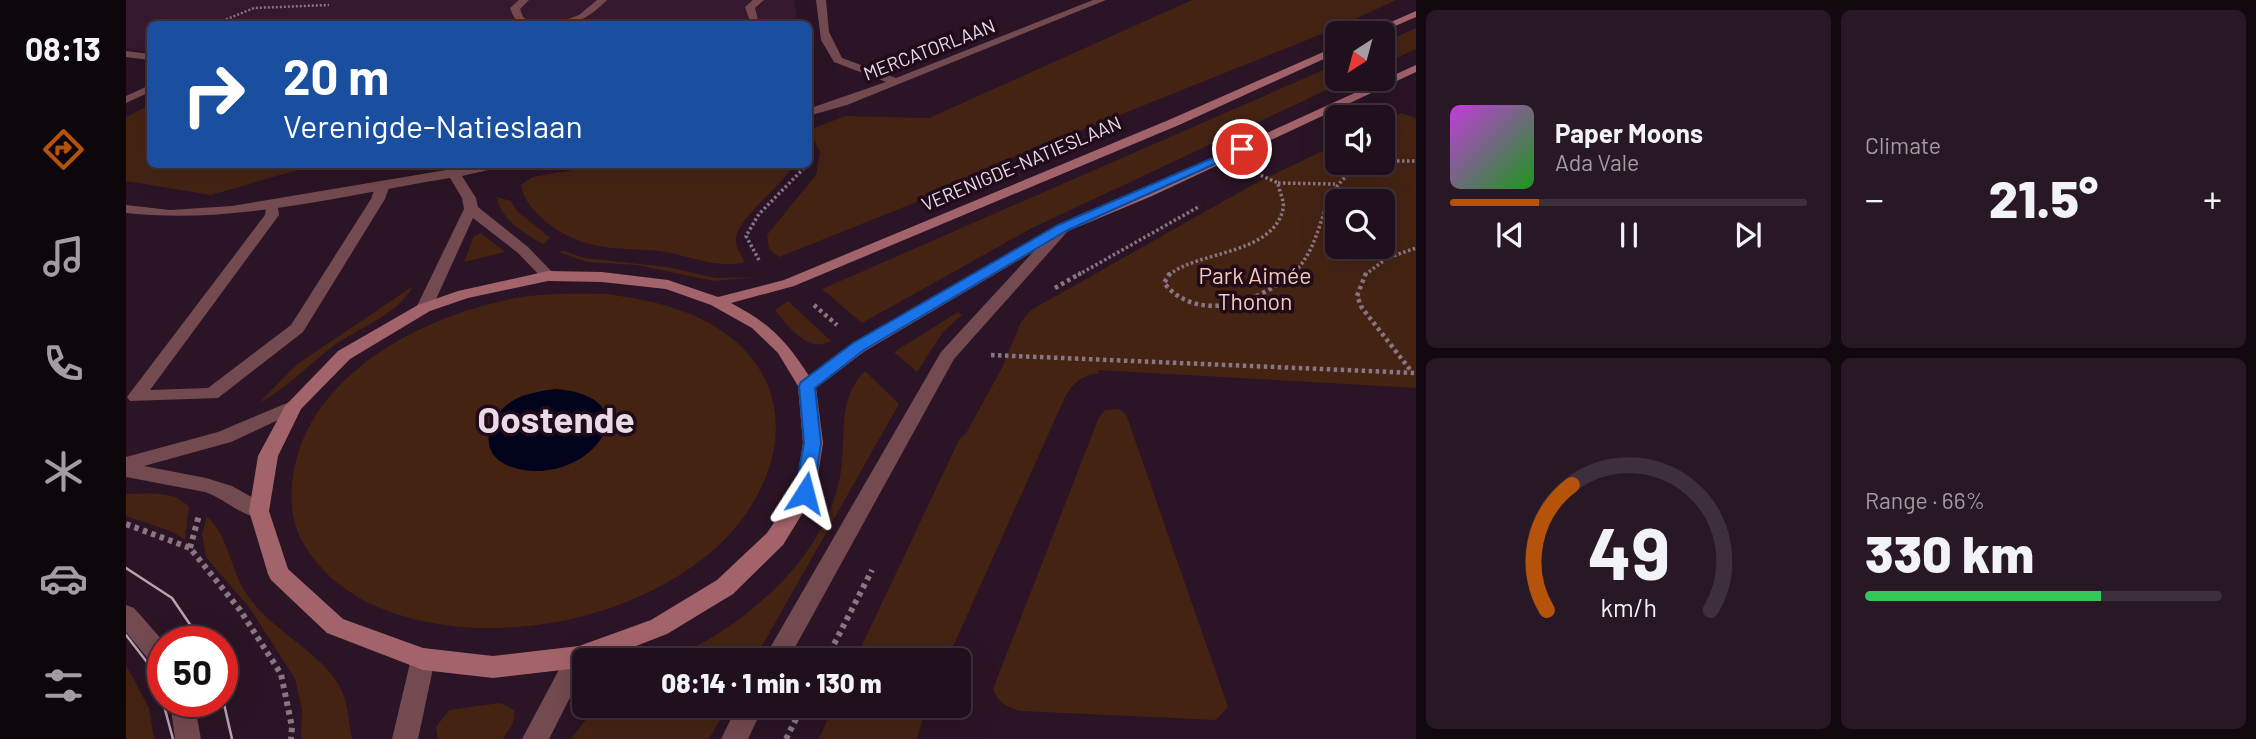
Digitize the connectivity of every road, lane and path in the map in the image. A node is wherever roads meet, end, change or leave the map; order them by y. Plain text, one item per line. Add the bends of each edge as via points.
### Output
1 (524, 0) edge
2 (602, 0) edge
3 (759, 0) edge
4 (821, 0) edge
5 (1101, 0) edge
6 (329, 5) dead end
7 (1416, 14) edge
8 (221, 21) edge
9 (523, 21) edge
10 (569, 21) edge
11 (754, 21) edge
12 (1395, 23) edge
13 (126, 54) edge
14 (1325, 54) edge
15 (147, 57) edge
16 (1416, 68) edge
17 (896, 82) junction
18 (147, 90) edge
19 (126, 100) edge
20 (812, 112) edge
21 (1221, 159) junction
22 (1395, 161) edge
23 (1416, 161) edge
24 (804, 168) edge
25 (451, 169) edge
26 (1271, 170) dead end
27 (1260, 175) junction
28 (1345, 175) edge
29 (1248, 181) dead end
30 (1278, 183) junction
31 (1335, 184) junction
32 (383, 185) junction
33 (1211, 200) dead end
34 (272, 204) junction
35 (126, 209) edge
36 (471, 209) junction
37 (1063, 228) junction
38 (1416, 248) edge
39 (766, 266) dead end
40 (548, 276) junction
41 (1048, 293) dead end
42 (717, 302) junction
43 (424, 308) junction
44 (990, 355) dead end
45 (1414, 373) edge
46 (807, 386) junction
47 (131, 397) edge
48 (295, 406) junction
49 (126, 464) edge
50 (126, 470) edge
51 (259, 510) junction
52 (126, 524) edge
53 (878, 558) dead end
54 (126, 615) edge
55 (147, 639) edge
56 (603, 648) edge
57 (782, 648) edge
58 (832, 648) edge
59 (572, 658) edge
60 (423, 659) junction
61 (572, 670) edge
62 (184, 717) edge
63 (745, 718) edge
64 (796, 718) edge
65 (188, 739) edge
66 (291, 739) edge
67 (405, 739) edge
68 (535, 739) edge
69 (734, 739) edge
70 (786, 739) edge

1 - 9 street via 515,8
2 - 10 street
3 - 11 street via 750,7
4 - 17 street via 820,14 832,54
5 - 17 street, MERCATORLAAN
6 - 8 path via 244,10
7 - 12 main road
13 - 15 street
14 - 42 main road, VERENIGDE-NATIESLAAN via 802,278
16 - 21 main road
17 - 20 street, MERCATORLAAN
18 - 19 street
21 - 27 path
21 - 37 main road
22 - 23 path
24 - 39 path via 759,214 746,236 754,257
25 - 32 street
25 - 36 street
26 - 27 path
27 - 29 path
27 - 30 path
28 - 31 path
30 - 31 path
30 - 31 path via 1285,204 1277,222 1241,248 1170,273 1164,283 1170,292 1194,305 1219,307 1284,281 1304,261
32 - 34 street
32 - 47 street via 379,199 297,328 212,394
33 - 41 path
34 - 35 street via 170,214
34 - 47 street via 272,215
36 - 40 street
36 - 43 street
37 - 46 main road via 859,347
37 - 57 street via 947,356
38 - 45 path via 1390,256 1363,276 1357,296 1362,309
40 - 42 main road via 668,285
40 - 43 main road via 464,294
42 - 46 main road via 758,324 784,350
43 - 48 main road via 344,355
44 - 45 path
46 - 56 main road via 813,443 805,493 775,539 725,587 659,627
48 - 49 street via 224,437
48 - 51 main road via 268,456
50 - 51 street via 206,485
51 - 60 main road via 279,574 335,626
52 - 66 path via 190,548 240,610 281,674
53 - 58 path
54 - 55 street
59 - 60 main road via 493,667
60 - 67 street
61 - 68 street
62 - 65 street
63 - 69 street
64 - 70 path

